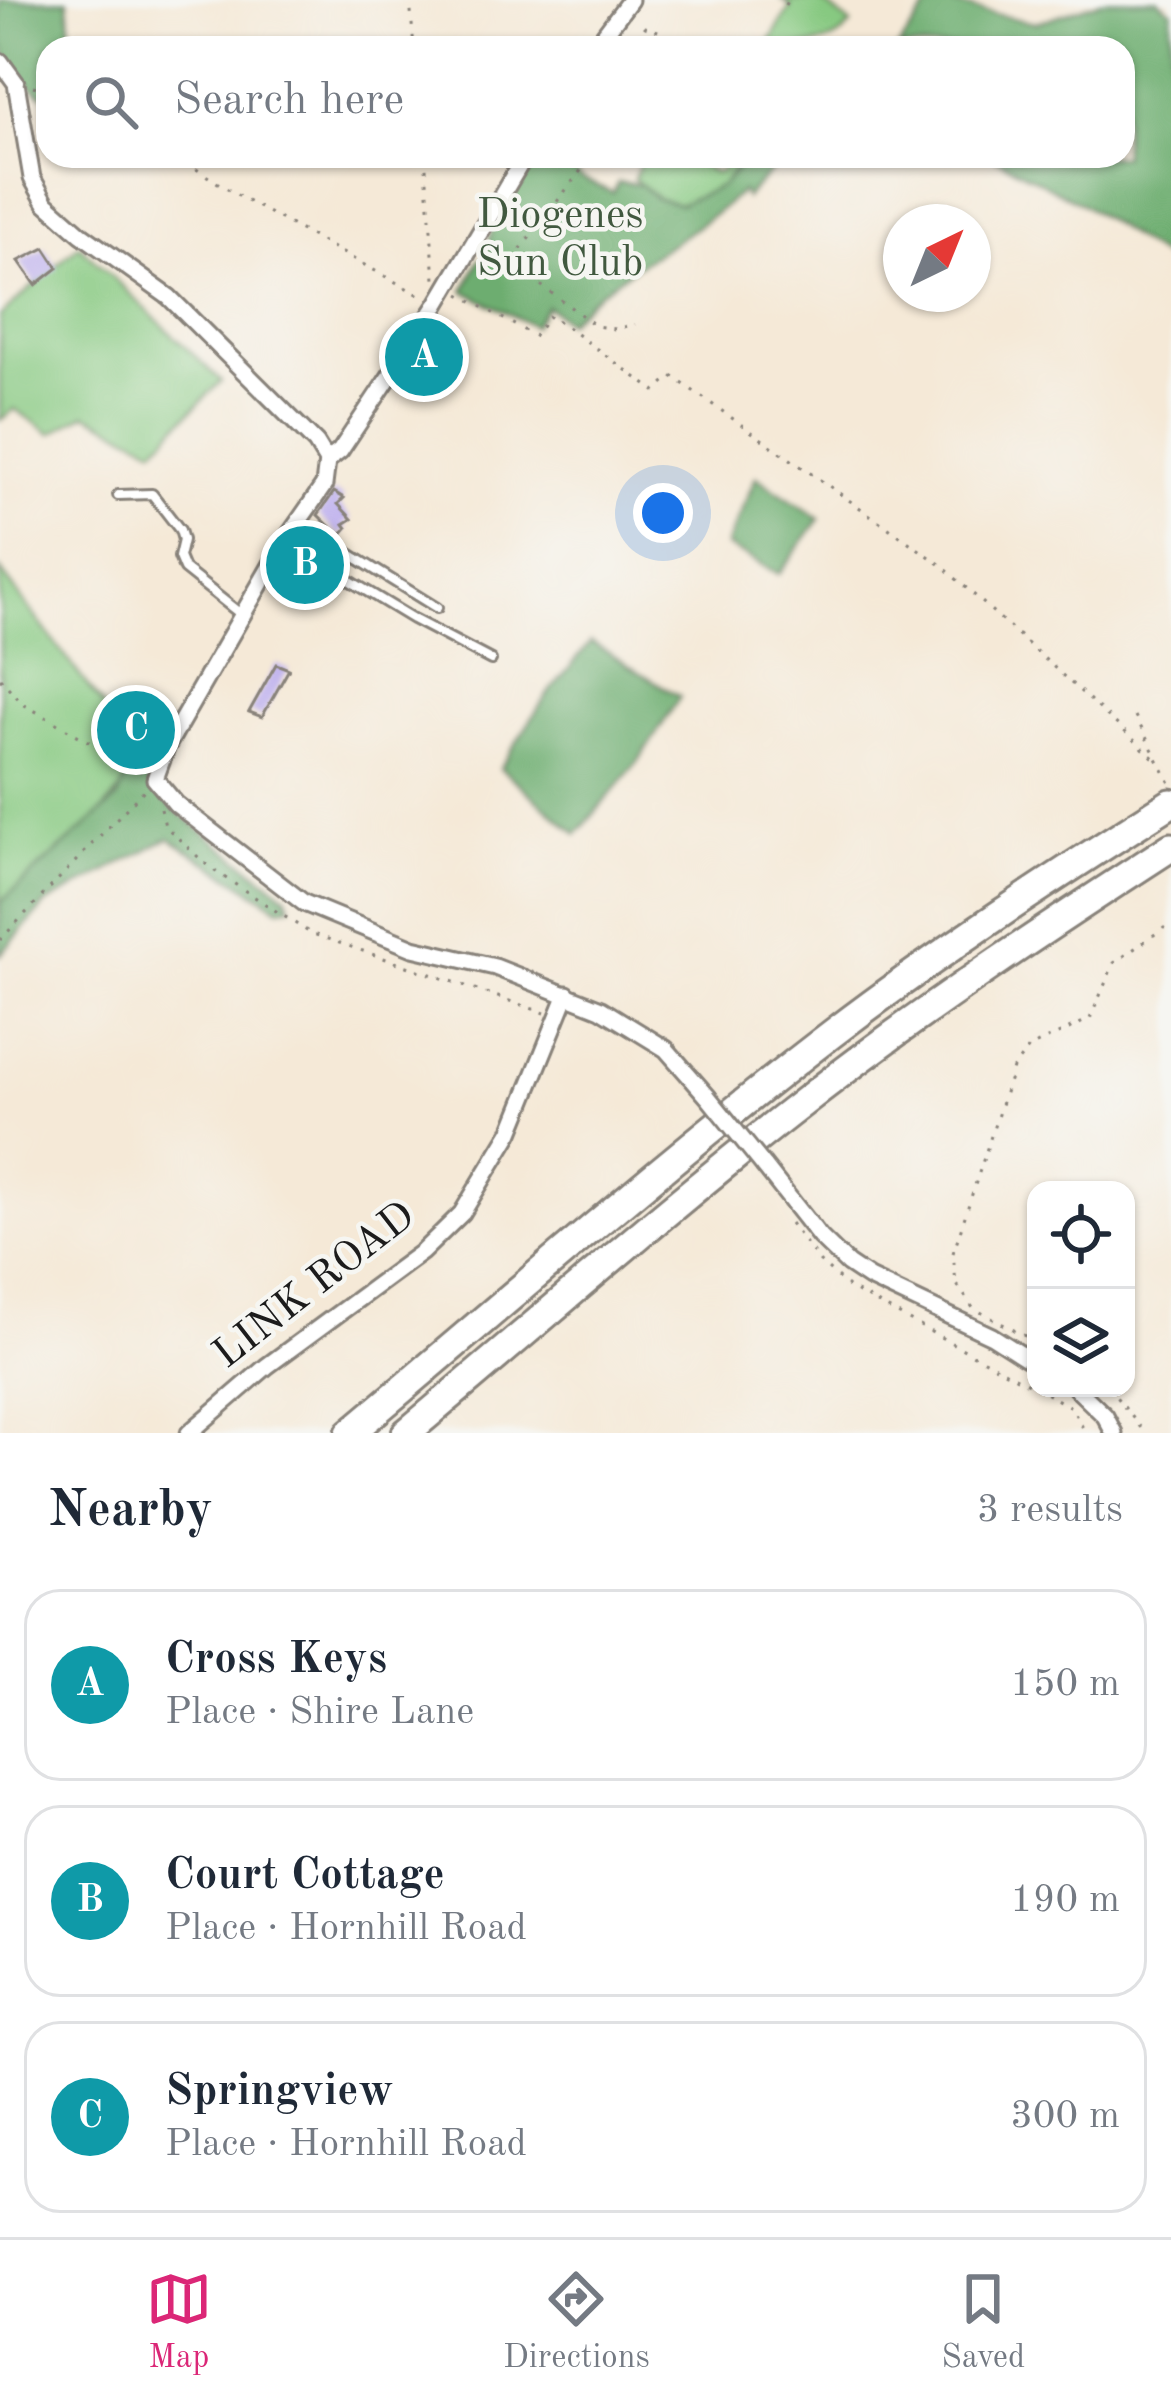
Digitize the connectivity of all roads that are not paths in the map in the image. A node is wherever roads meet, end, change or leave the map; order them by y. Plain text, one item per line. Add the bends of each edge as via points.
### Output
1 (630, 0) edge
2 (602, 36) edge
3 (0, 61) edge
4 (518, 168) edge
5 (327, 460) junction
6 (118, 495) dead end
7 (298, 522) junction
8 (285, 542) junction
9 (437, 608) dead end
10 (244, 617) junction
11 (491, 660) dead end
12 (1171, 803) edge
13 (1171, 847) edge
14 (567, 994) junction
15 (1027, 1358) edge
16 (1085, 1397) edge
17 (189, 1433) edge
18 (350, 1433) edge
19 (406, 1433) edge
20 (1114, 1433) edge

1 - 2 street
3 - 5 street via 16,82 32,178 46,203 169,297
4 - 5 street via 437,305
5 - 7 street via 324,484
6 - 10 lane via 152,494 180,530 184,569
7 - 8 street
7 - 9 lane
8 - 10 street
8 - 11 lane
10 - 14 street via 167,746 155,779 176,804 304,903 413,948
12 - 18 highway via 835,1031
13 - 19 highway via 808,1098
14 - 15 street, bridge via 666,1049 848,1264
14 - 17 street, LINK ROAD via 505,1146 462,1213
16 - 20 street

